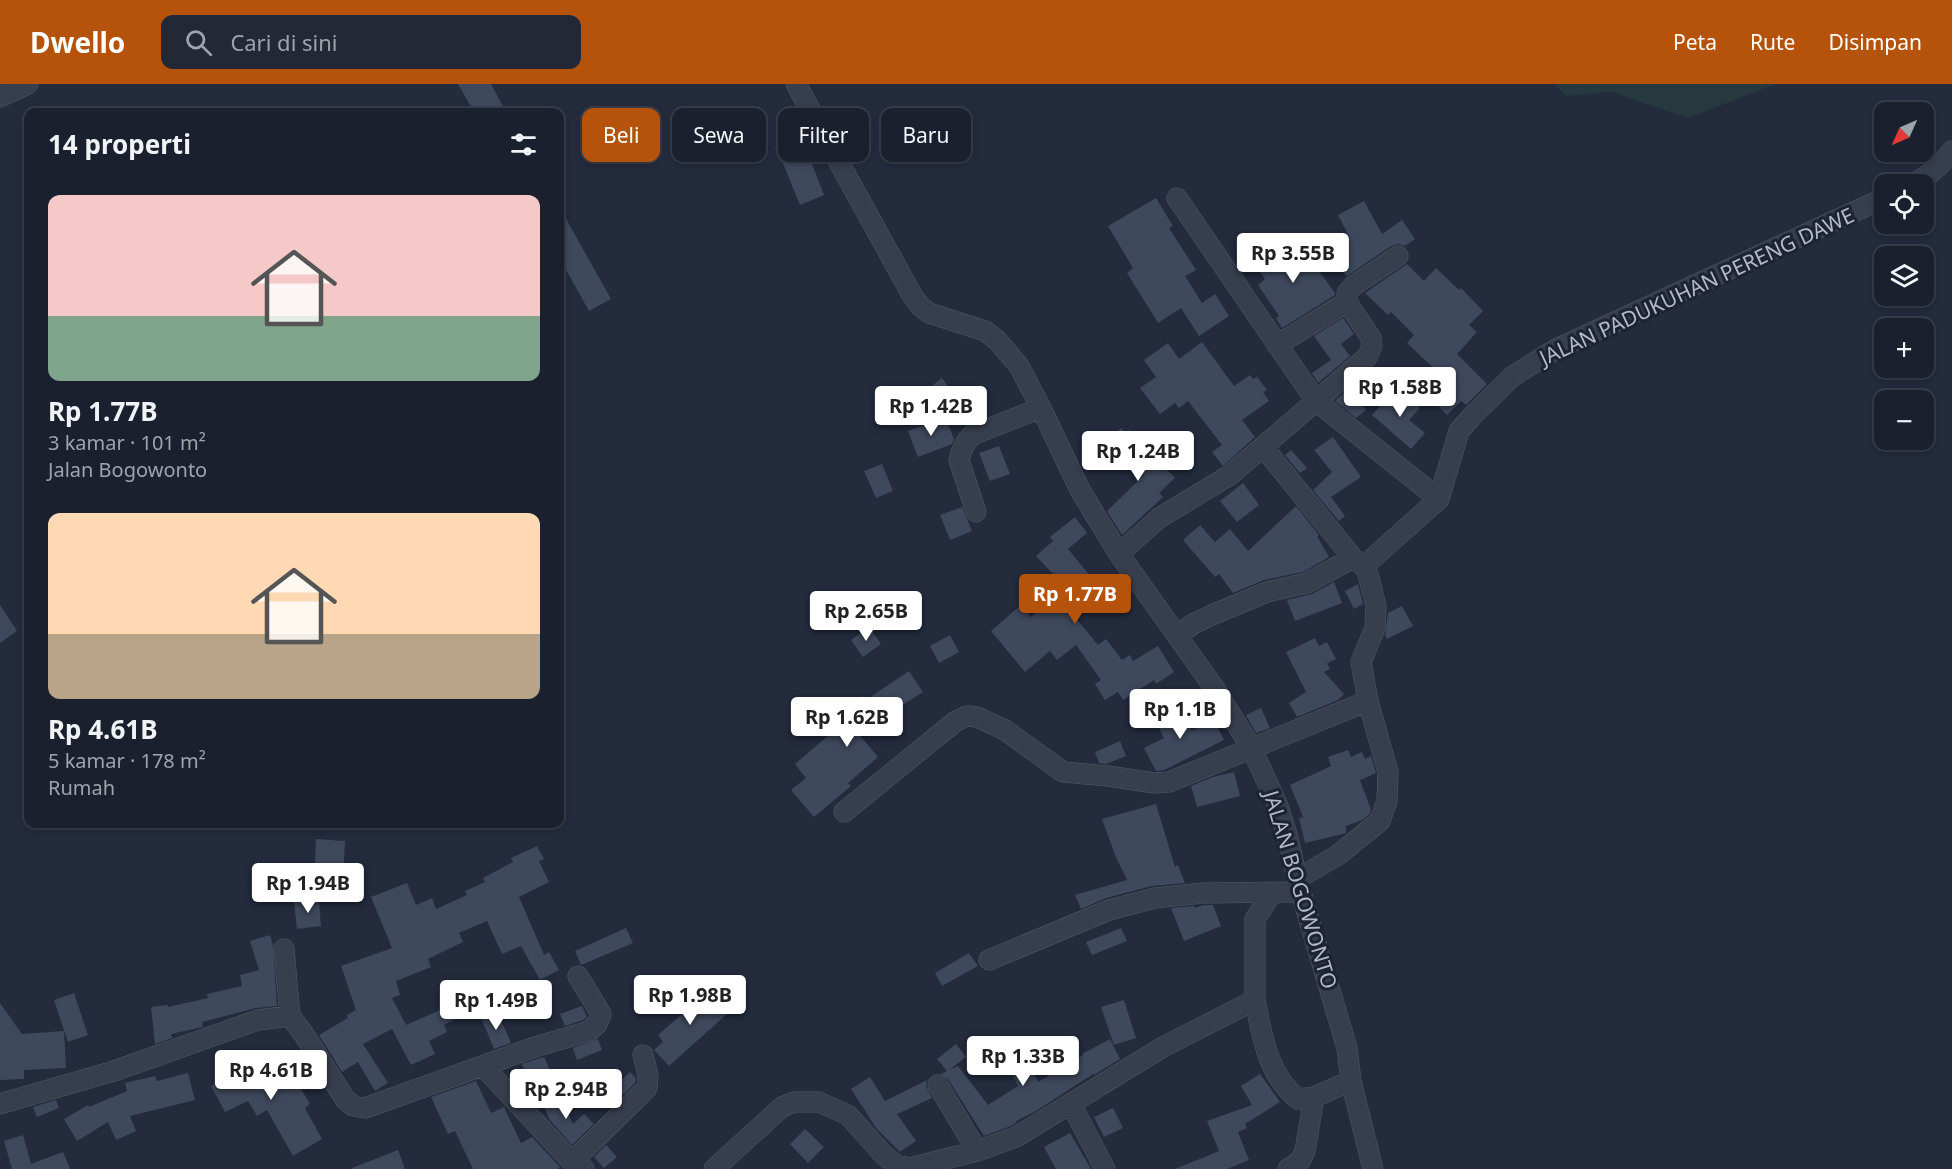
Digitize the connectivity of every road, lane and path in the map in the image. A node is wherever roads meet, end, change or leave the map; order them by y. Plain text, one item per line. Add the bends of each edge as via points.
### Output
1 (28, 84) edge
2 (796, 84) edge
3 (0, 97) edge
4 (1952, 151) edge
5 (1929, 174) edge
6 (1177, 198) dead end
7 (1874, 203) edge
8 (1398, 256) dead end
9 (1347, 302) junction
10 (1277, 345) junction
11 (1316, 401) junction
12 (1041, 408) junction
13 (1264, 448) junction
14 (1439, 499) junction
15 (976, 512) dead end
16 (1119, 554) junction
17 (1358, 562) junction
18 (1177, 636) junction
19 (1368, 701) junction
20 (1252, 749) junction
21 (844, 812) dead end
22 (1299, 885) junction
23 (1272, 893) junction
24 (284, 949) dead end
25 (989, 960) dead end
26 (578, 976) dead end
27 (1255, 1000) junction
28 (290, 1016) junction
29 (643, 1055) dead end
30 (483, 1066) junction
31 (1351, 1081) junction
32 (938, 1085) dead end
33 (1314, 1097) junction
34 (0, 1104) edge
35 (1071, 1104) junction
36 (976, 1151) junction
37 (578, 1166) edge
38 (714, 1169) edge
39 (1105, 1169) edge
40 (1288, 1169) edge
41 (1373, 1169) edge

1 - 3 street
2 - 12 street, JALAN BOGOWONTO via 912,296 929,313 985,331 997,340 1019,366
4 - 5 street
6 - 10 street
7 - 14 street, JALAN PADUKUHAN PERENG DAWE via 1556,349 1513,376 1459,431
8 - 9 street via 1350,289
9 - 10 street
9 - 11 street via 1369,334 1372,346 1367,357
10 - 11 street
11 - 13 street
11 - 14 street
12 - 15 street via 967,440 959,460
12 - 16 street, JALAN BOGOWONTO via 1080,490
13 - 16 street via 1230,475 1159,518
13 - 17 street
14 - 17 street
16 - 18 street, JALAN BOGOWONTO
17 - 18 street via 1307,583 1267,592 1193,624
17 - 19 street via 1368,574 1376,606 1375,628 1360,662
18 - 20 street, JALAN BOGOWONTO
19 - 20 street
19 - 22 street via 1388,772 1387,801 1380,821
20 - 21 street via 1169,782 1154,783 1063,772 1005,730 967,716
20 - 22 street, JALAN BOGOWONTO via 1278,806
22 - 23 street
22 - 31 street, JALAN BOGOWONTO via 1347,1048
23 - 25 street via 1155,898 1109,910
23 - 27 street via 1255,919
24 - 28 street
26 - 30 street via 601,1014 597,1024 589,1031
27 - 33 street via 1263,1042 1279,1081 1298,1100
27 - 35 street via 1163,1047
28 - 30 street via 353,1106 365,1108
28 - 34 street via 258,1020 114,1071
29 - 37 street via 647,1088
30 - 37 street
31 - 33 street
31 - 41 street, JALAN BOGOWONTO
32 - 36 street
33 - 40 street via 1305,1151
35 - 36 street via 1016,1137
35 - 39 street
36 - 38 street via 910,1168 896,1165 848,1115 819,1102 794,1102 783,1107

